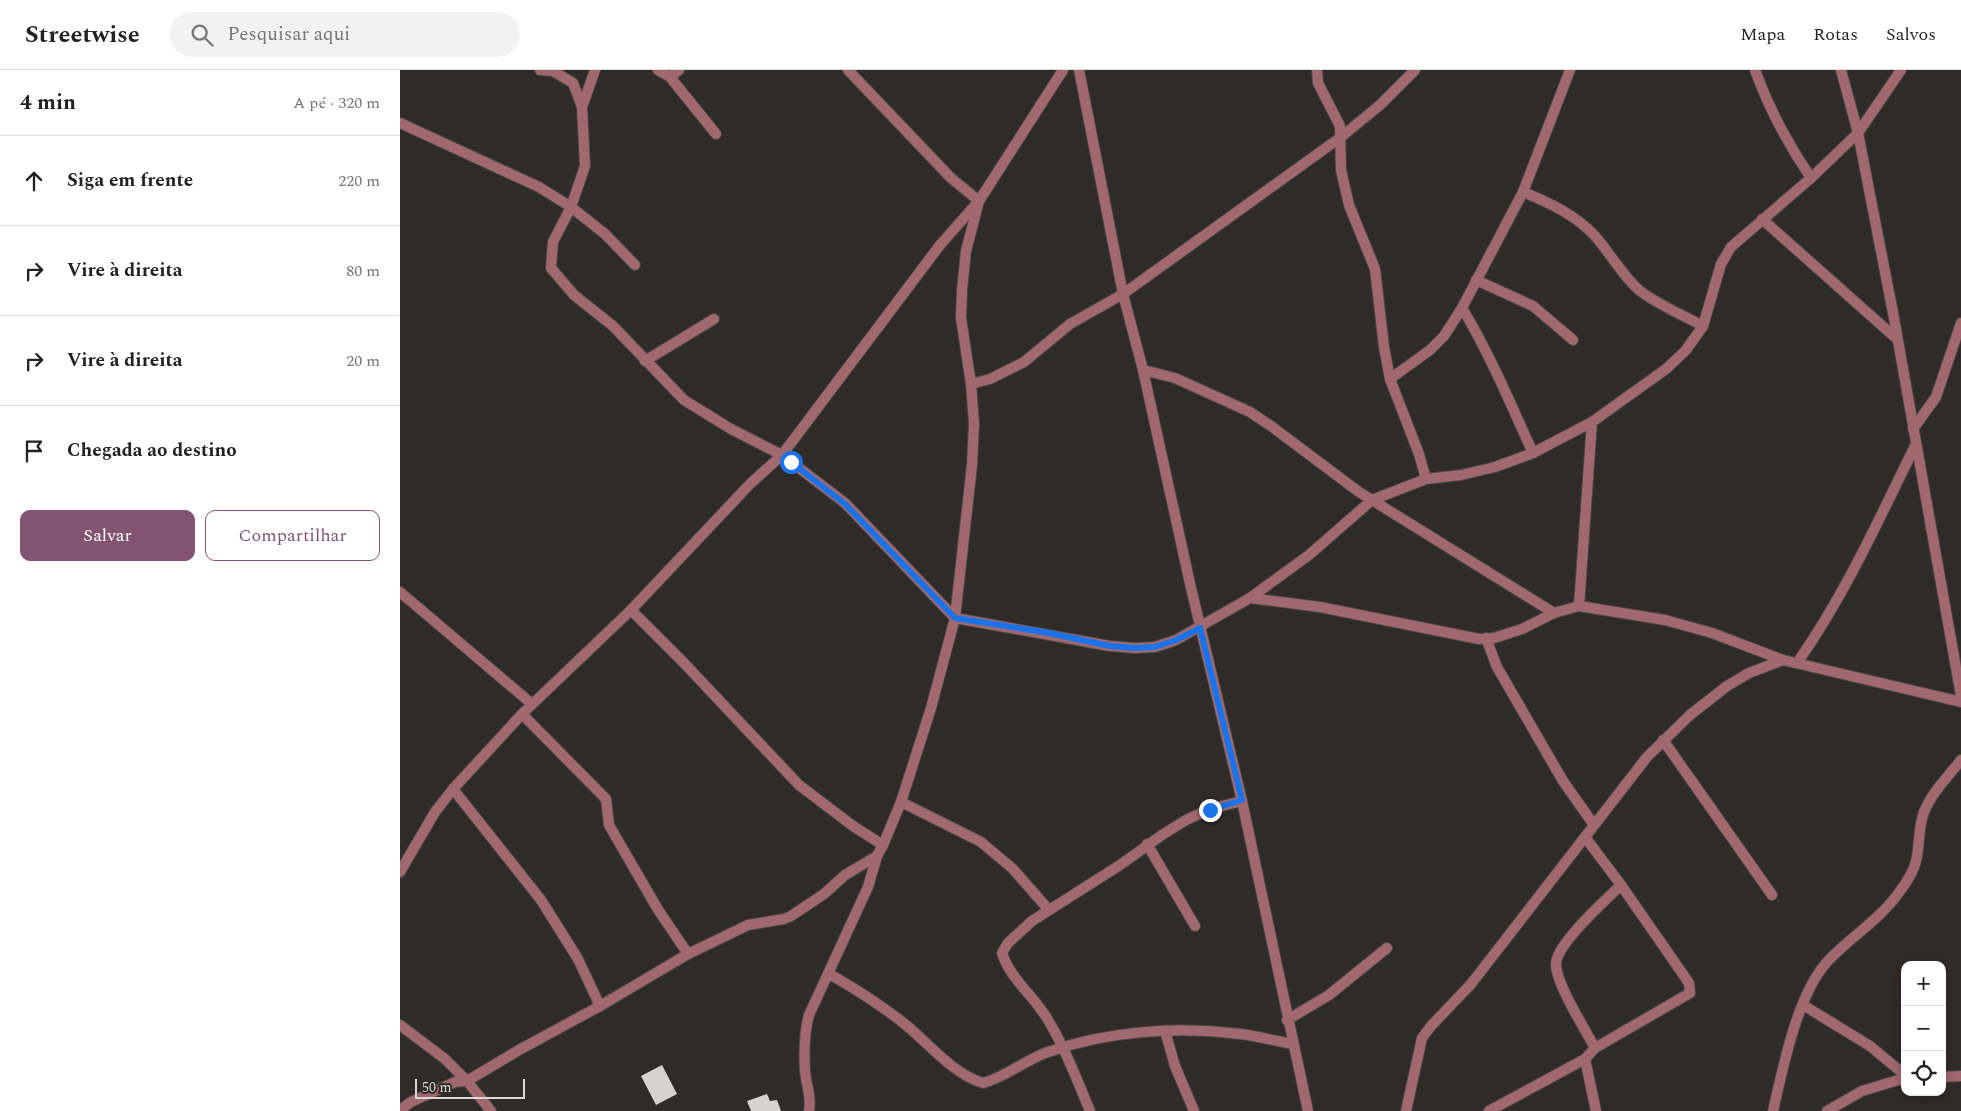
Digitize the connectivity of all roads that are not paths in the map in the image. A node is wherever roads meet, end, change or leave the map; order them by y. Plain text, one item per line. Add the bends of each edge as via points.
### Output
1 (540, 70) edge
2 (595, 70) edge
3 (658, 70) edge
4 (679, 70) edge
5 (848, 70) edge
6 (1063, 70) edge
7 (1079, 70) edge
8 (1317, 70) edge
9 (1415, 70) edge
10 (1570, 70) edge
11 (1755, 70) edge
12 (1841, 70) edge
13 (1901, 70) edge
14 (670, 77) junction
15 (582, 107) junction
16 (400, 122) edge
17 (1858, 133) junction
18 (716, 134) dead end
19 (1341, 137) junction
20 (1811, 178) junction
21 (1523, 192) junction
22 (978, 200) junction
23 (570, 207) junction
24 (1762, 219) junction
25 (634, 265) dead end
26 (1476, 280) junction
27 (1123, 294) junction
28 (1462, 308) junction
29 (714, 318) dead end
30 (1961, 323) edge
31 (1703, 326) junction
32 (1897, 339) junction
33 (1572, 340) dead end
34 (645, 361) junction
35 (1142, 370) junction
36 (1390, 379) junction
37 (971, 384) junction
38 (1592, 422) junction
39 (1913, 429) junction
40 (1916, 444) junction
41 (1532, 453) junction
42 (782, 455) junction
43 (1426, 479) junction
44 (1372, 500) junction
45 (400, 592) edge
46 (1250, 598) junction
47 (1579, 606) junction
48 (631, 610) junction
49 (1554, 612) junction
50 (955, 618) junction
51 (1200, 628) junction
52 (1486, 638) junction
53 (1783, 660) junction
54 (1797, 663) junction
55 (1961, 696) edge
56 (1961, 702) edge
57 (532, 704) junction
58 (522, 714) junction
59 (1663, 740) junction
60 (1961, 760) edge
61 (453, 789) junction
62 (1242, 800) junction
63 (900, 802) junction
64 (1594, 825) junction
65 (1585, 837) junction
66 (1147, 844) junction
67 (884, 846) junction
68 (877, 856) junction
69 (400, 872) edge
70 (1622, 885) junction
71 (1772, 895) dead end
72 (1048, 909) junction
73 (1195, 926) dead end
74 (1387, 948) dead end
75 (688, 954) junction
76 (829, 974) junction
77 (1803, 1005) junction
78 (600, 1006) junction
79 (1288, 1020) junction
80 (400, 1026) edge
81 (1165, 1031) junction
82 (1292, 1044) junction
83 (1063, 1047) junction
84 (1595, 1048) junction
85 (1585, 1059) junction
86 (1901, 1073) edge
87 (1961, 1076) edge
88 (1901, 1077) edge
89 (1946, 1077) edge
90 (467, 1081) junction
91 (810, 1107) edge
92 (400, 1110) edge
93 (491, 1111) edge
94 (818, 1111) edge
95 (1090, 1111) edge
96 (1194, 1111) edge
97 (1308, 1111) edge
98 (1406, 1111) edge
99 (1489, 1111) edge
100 (1596, 1111) edge
101 (1773, 1111) edge
102 (1827, 1111) edge

1 - 15 street via 553,71 573,83
2 - 15 street
3 - 14 street
4 - 14 street
5 - 22 street via 951,178
6 - 22 street
7 - 27 street
8 - 19 street via 1318,83 1338,121
9 - 19 street
10 - 21 street
11 - 20 street via 1774,118
12 - 17 street
13 - 17 street
14 - 18 street
15 - 23 street via 585,166
16 - 23 street via 539,187
17 - 20 street
17 - 32 street
19 - 27 street
19 - 36 street via 1342,170 1349,205 1375,269
20 - 24 street
21 - 26 street
21 - 31 street via 1565,212 1583,225 1644,294
22 - 37 street via 966,251 962,290 961,318
22 - 42 street via 934,252
23 - 25 street via 605,234
23 - 34 street via 553,242 551,268 574,295 613,326
24 - 31 street via 1731,247 1722,264
24 - 32 street
26 - 28 street
26 - 33 street via 1533,306
27 - 35 street
27 - 37 street via 1070,324 1024,362 990,379
28 - 36 street via 1444,336 1430,350
28 - 41 street via 1499,374
29 - 34 street
30 - 39 street via 1936,397
31 - 38 street via 1686,350 1666,369
32 - 39 street
34 - 42 street via 684,400
35 - 44 street via 1175,378 1250,412
35 - 51 street
36 - 43 street
37 - 50 street via 974,424 972,465
38 - 41 street
38 - 47 street
39 - 40 street
40 - 54 street via 1878,525 1817,634
40 - 55 street
41 - 43 street via 1495,468 1461,476
42 - 48 street via 750,484
42 - 50 street via 845,504
43 - 44 street
44 - 46 street via 1308,555
44 - 49 street
45 - 57 street
46 - 51 street
46 - 52 street via 1320,607
47 - 49 street
47 - 53 street via 1665,620 1712,633
48 - 57 street
48 - 67 street via 799,785
49 - 52 street via 1522,629
50 - 51 street via 1135,648 1155,647
50 - 63 street
51 - 62 street
52 - 64 street via 1497,667 1553,765
53 - 54 street
53 - 59 street via 1749,673 1727,686
54 - 56 street
57 - 58 street
58 - 61 street
58 - 75 street via 606,799 609,825
59 - 64 street
59 - 71 street
60 - 77 street via 1930,798 1923,815 1916,863 1900,891 1826,963
61 - 69 street via 435,812
61 - 78 street via 541,900 578,960
62 - 66 street via 1186,820
62 - 79 street
63 - 67 street
63 - 72 street via 981,842 1013,869
64 - 65 street
65 - 70 street
65 - 98 street via 1471,984 1422,1038
66 - 72 street via 1120,865
66 - 73 street
67 - 68 street
68 - 75 street via 792,916 748,925
68 - 76 street via 868,887
70 - 84 street via 1572,935 1556,960 1566,994
70 - 84 street via 1690,989 1687,995
72 - 83 street via 1015,935 1002,953 1048,1018
74 - 79 street via 1329,996
75 - 78 street
76 - 83 street via 905,1024 963,1074 983,1083 1034,1056
76 - 91 street via 806,1027 805,1072
77 - 86 street via 1870,1046
77 - 101 street
78 - 90 street
79 - 82 street
80 - 90 street via 445,1059
81 - 82 street via 1239,1034
81 - 83 street via 1101,1037
81 - 96 street via 1175,1066
82 - 97 street
83 - 95 street
84 - 85 street
85 - 99 street
85 - 100 street
87 - 89 street
88 - 102 street via 1862,1091
90 - 92 street via 455,1082
90 - 93 street
91 - 94 street

